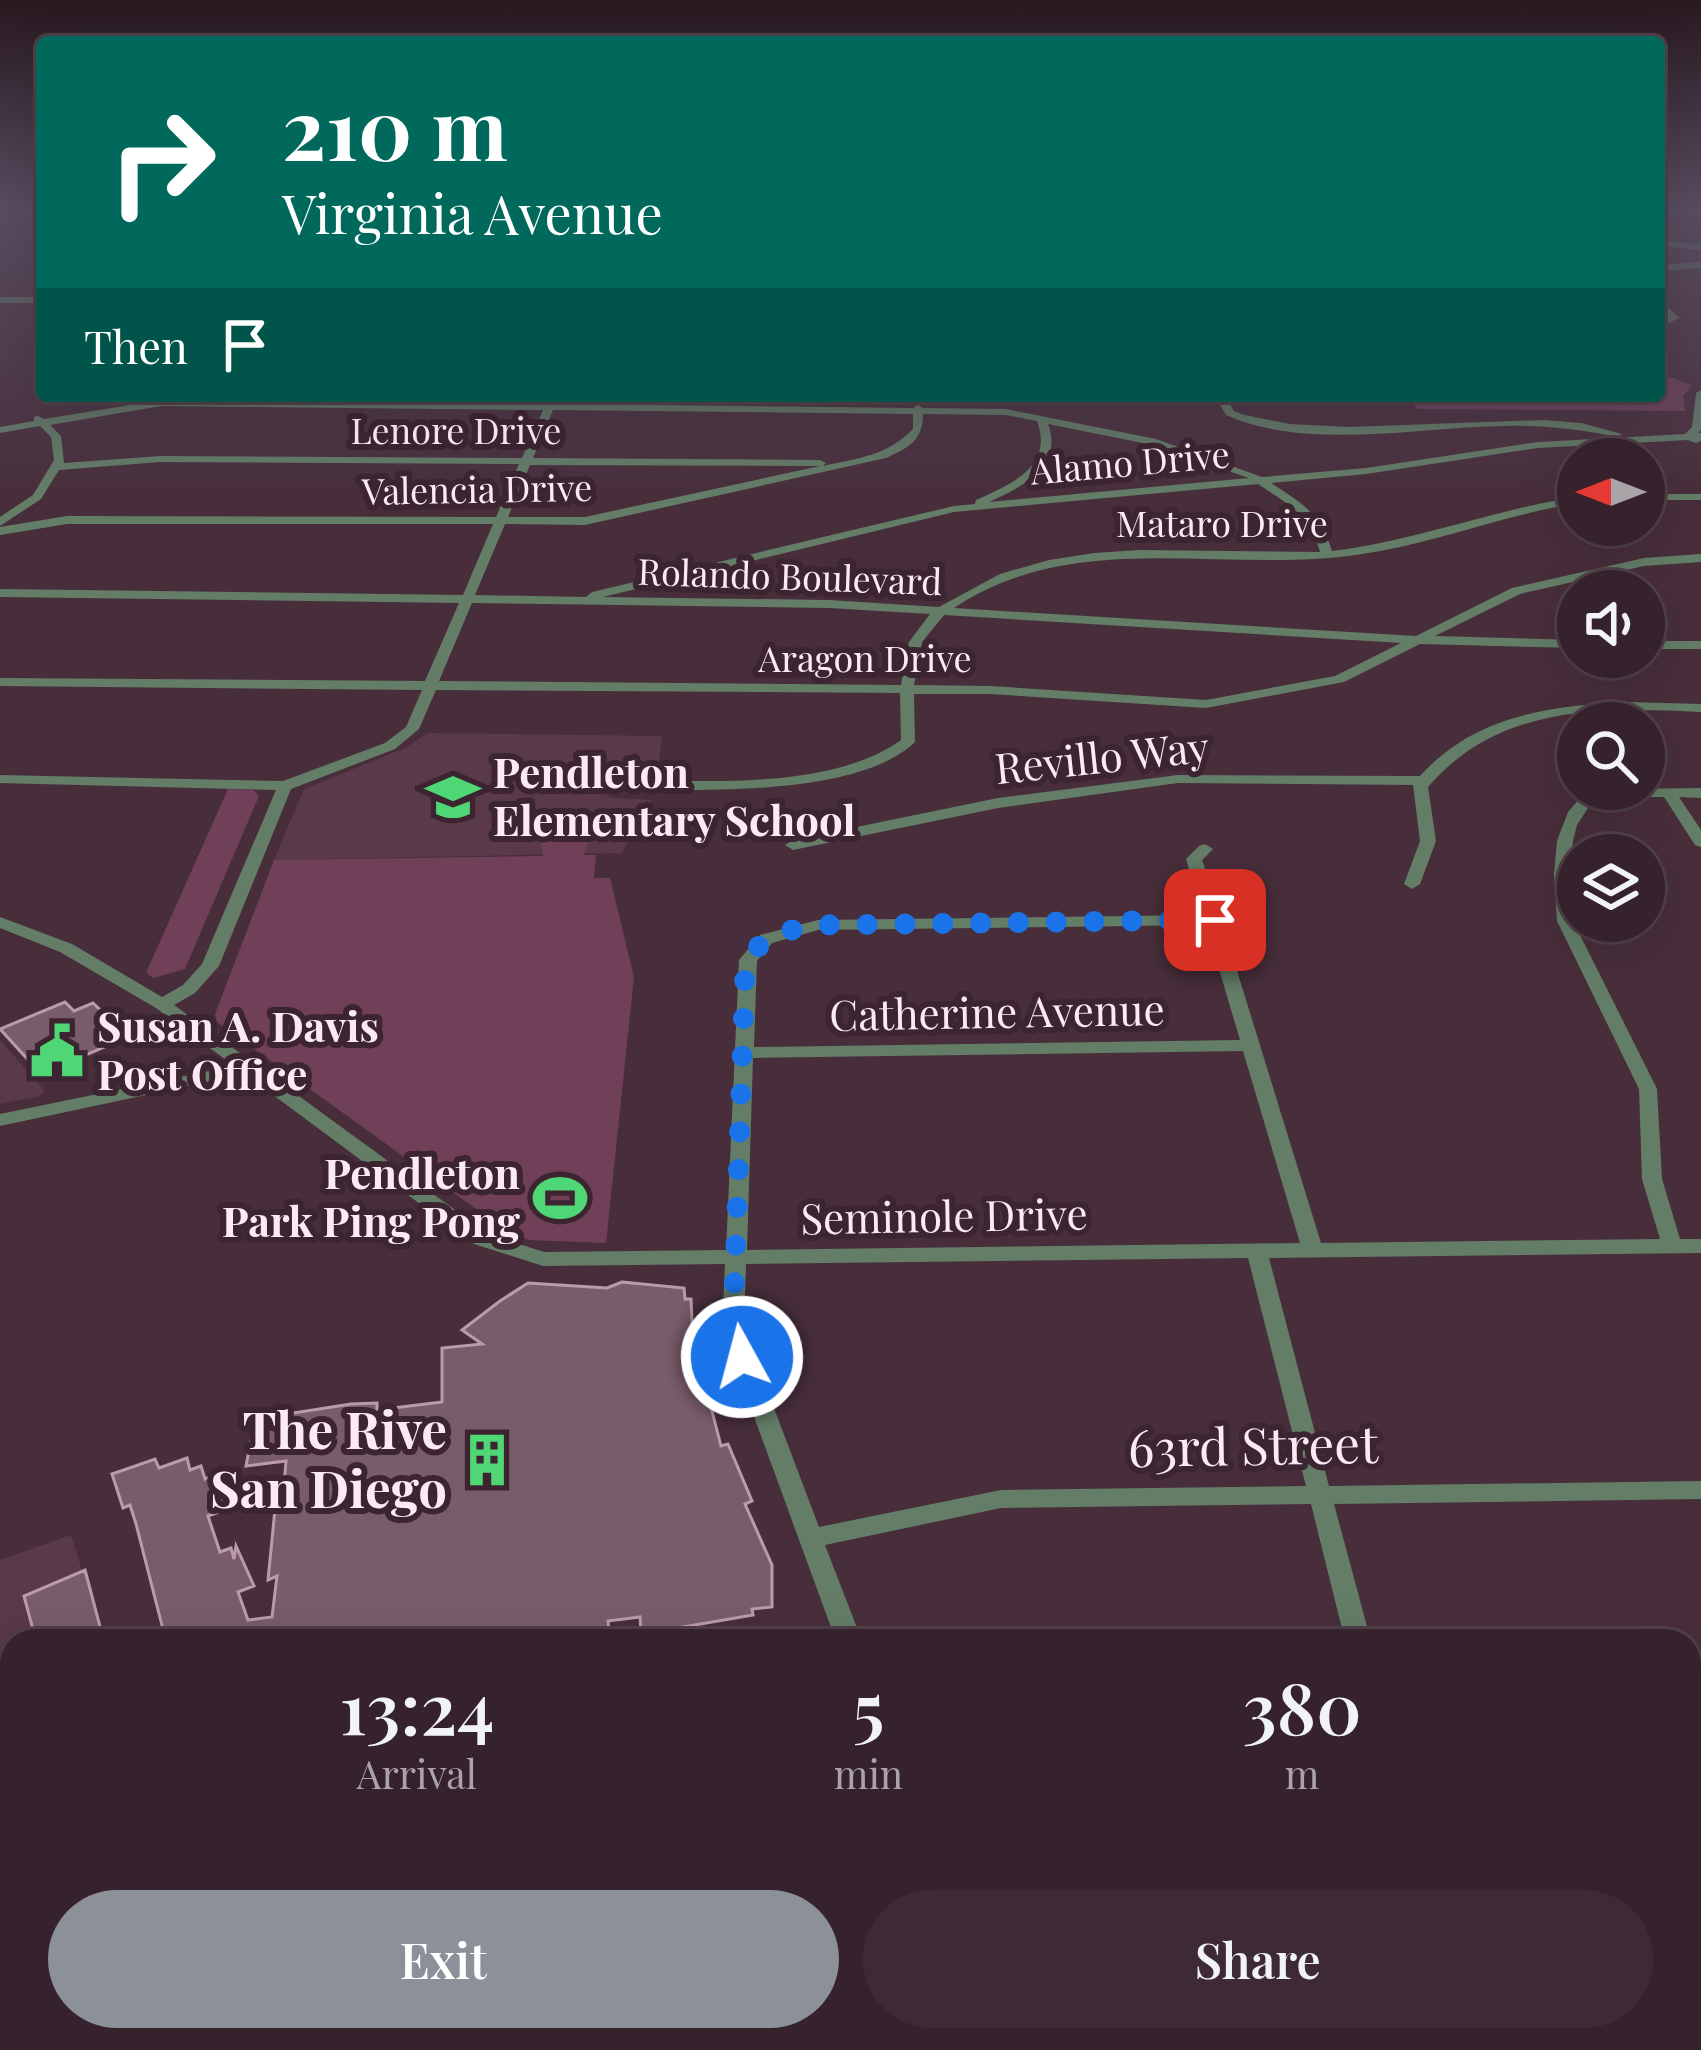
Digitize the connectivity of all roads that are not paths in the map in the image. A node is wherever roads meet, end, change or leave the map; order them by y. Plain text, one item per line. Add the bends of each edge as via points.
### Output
1 (1701, 393) edge
2 (123, 402) edge
3 (551, 402) edge
4 (644, 402) edge
5 (1224, 402) edge
6 (918, 408) junction
7 (36, 417) junction
8 (1041, 419) junction
9 (0, 430) edge
10 (1624, 438) edge
11 (1665, 438) edge
12 (1697, 438) edge
13 (1557, 444) edge
14 (526, 462) junction
15 (854, 464) junction
16 (57, 467) junction
17 (1264, 481) junction
18 (1665, 497) edge
19 (1701, 497) edge
20 (1557, 504) edge
21 (953, 509) junction
22 (500, 523) junction
23 (0, 527) edge
24 (1327, 555) junction
25 (1701, 558) edge
26 (0, 593) edge
27 (469, 597) junction
28 (574, 601) junction
29 (939, 611) junction
30 (1420, 640) junction
31 (1697, 641) edge
32 (1557, 643) edge
33 (1665, 643) edge
34 (0, 682) edge
35 (432, 685) junction
36 (909, 690) junction
37 (1701, 708) edge
38 (0, 779) edge
39 (1422, 781) junction
40 (630, 784) dead end
41 (285, 786) junction
42 (1670, 793) junction
43 (1701, 793) edge
44 (1701, 842) edge
45 (794, 845) dead end
46 (1205, 849) dead end
47 (1412, 884) dead end
48 (1215, 920) junction
49 (0, 922) edge
50 (162, 1004) junction
51 (1252, 1045) junction
52 (743, 1053) junction
53 (249, 1068) junction
54 (0, 1120) edge
55 (1672, 1246) junction
56 (1701, 1246) edge
57 (1313, 1251) junction
58 (1257, 1252) junction
59 (738, 1258) junction
60 (1701, 1490) edge
61 (1319, 1493) junction
62 (810, 1538) junction
63 (845, 1629) edge
64 (1355, 1629) edge

1 - 12 street
2 - 7 street
3 - 14 street
4 - 6 street
5 - 10 street via 1230,413 1262,425 1402,433 1545,425
6 - 8 street
6 - 15 street, Valencia Drive via 918,430 903,446
7 - 9 street
7 - 16 street via 59,441
8 - 17 street via 1156,442
8 - 21 street via 1049,446 1038,467 1010,488
11 - 12 street, Alamo Drive
13 - 17 street, Alamo Drive
14 - 15 street, Lenore Drive
14 - 16 street, Lenore Drive via 160,459
14 - 22 street
15 - 22 street, Valencia Drive via 624,515
16 - 23 street
17 - 21 street, Alamo Drive
17 - 24 street via 1308,514
18 - 19 street
20 - 24 street, Mataro Drive
21 - 28 street, Alamo Drive
22 - 23 street, Valencia Drive via 67,520
22 - 27 street
24 - 29 street, Mataro Drive via 1087,556 1005,576
25 - 30 street, Aragon Drive via 1534,586 1493,598
26 - 27 street, Rolando Boulevard
27 - 28 street, Rolando Boulevard
27 - 35 street
28 - 29 street, Rolando Boulevard
29 - 30 street, Rolando Boulevard
29 - 36 street via 913,649
30 - 32 street, Rolando Boulevard
30 - 36 street, Aragon Drive via 1340,679 1206,704
31 - 33 street
34 - 35 street, Aragon Drive
35 - 36 street, Aragon Drive
35 - 41 street via 402,740
36 - 40 street via 908,742 879,763 736,784
37 - 39 street via 1605,708 1519,722 1468,743
38 - 41 street
39 - 45 street, Revillo Way via 1178,779 998,802
39 - 47 street via 1428,841
41 - 50 street via 210,966
42 - 43 street
42 - 44 street
42 - 55 street via 1604,795 1577,808 1561,892 1565,922 1648,1089 1652,1179
46 - 48 street via 1194,859
48 - 51 street
48 - 52 street via 818,925 766,939 746,966
49 - 50 street, Seminole Drive via 66,948
50 - 53 street, Seminole Drive
51 - 52 street, Catherine Avenue
51 - 57 street
52 - 59 street
53 - 54 street
53 - 59 street, Seminole Drive via 481,1239 578,1262
55 - 56 street, Seminole Drive
55 - 57 street, Seminole Drive
57 - 58 street, Seminole Drive
58 - 59 street, Seminole Drive
58 - 61 street
59 - 62 street via 733,1329
60 - 61 street, 63rd Street
61 - 62 street, 63rd Street via 1001,1499
61 - 64 street
62 - 63 street

